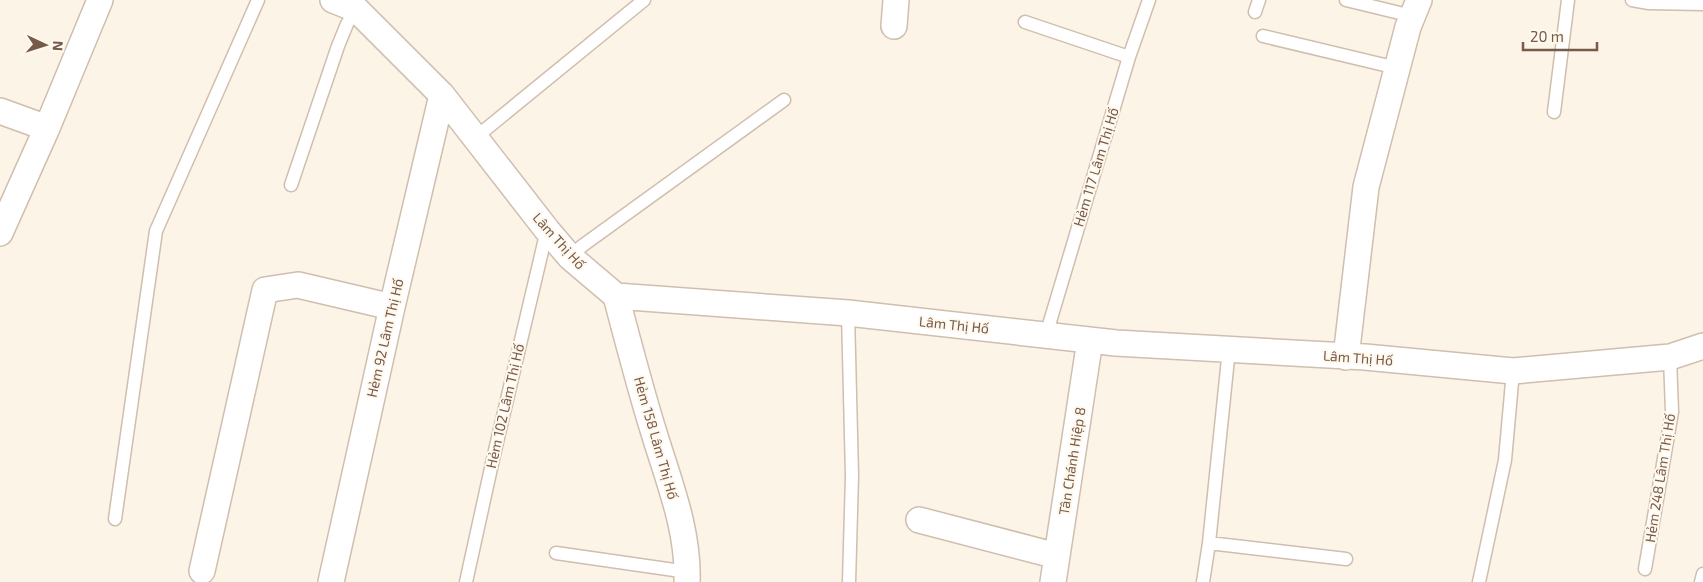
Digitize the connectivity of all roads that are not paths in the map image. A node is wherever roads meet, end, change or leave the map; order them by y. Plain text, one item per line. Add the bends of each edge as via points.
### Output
1 (100, 0) edge
2 (258, 0) edge
3 (644, 0) edge
4 (896, 0) edge
5 (1148, 0) edge
6 (1346, 0) edge
7 (1568, 0) edge
8 (1632, 0) edge
9 (351, 3) edge
10 (1703, 4) edge
11 (1416, 8) edge
12 (1025, 22) dead end
13 (894, 26) dead end
14 (1263, 36) dead end
15 (1129, 57) junction
16 (1397, 68) junction
17 (442, 96) junction
18 (784, 100) dead end
19 (0, 111) edge
20 (1554, 112) dead end
21 (47, 128) junction
22 (475, 138) junction
23 (291, 185) dead end
24 (547, 230) junction
25 (0, 233) edge
26 (570, 257) junction
27 (616, 296) junction
28 (392, 307) junction
29 (848, 313) junction
30 (1046, 335) junction
31 (1090, 340) junction
32 (1703, 346) edge
33 (1229, 349) junction
34 (1346, 357) junction
35 (1670, 357) junction
36 (1513, 371) junction
37 (115, 519) dead end
38 (919, 520) dead end
39 (1209, 543) junction
40 (556, 553) dead end
41 (1057, 556) junction
42 (1346, 559) dead end
43 (1645, 569) dead end
44 (202, 571) dead end
45 (1703, 574) edge
46 (688, 577) edge
47 (331, 582) edge
48 (466, 582) edge
49 (849, 582) edge
50 (1053, 582) edge
51 (1203, 582) edge
52 (1479, 582) edge
53 (1701, 582) edge

1 - 21 street
2 - 37 lane via 156,231
3 - 22 lane
4 - 13 street
5 - 15 lane, Hẻm 117 Lâm Thị Hố
6 - 11 lane
7 - 20 lane
8 - 10 lane
9 - 17 street, Lâm Thị Hố
9 - 23 lane via 347,24
11 - 16 street
12 - 15 lane
14 - 16 lane
15 - 30 lane, Hẻm 117 Lâm Thị Hố
16 - 34 street via 1366,187
17 - 22 street, Lâm Thị Hố
17 - 28 street, Hẻm 92 Lâm Thị Hố
18 - 26 lane
19 - 21 street
21 - 25 street
22 - 24 street, Lâm Thị Hố
24 - 26 street, Lâm Thị Hố
24 - 48 lane, Hẻm 102 Lâm Thị Hố
26 - 27 street, Lâm Thị Hố
27 - 29 street, Lâm Thị Hố
27 - 46 street, Hẻm 158 Lâm Thị Hố via 682,526
28 - 44 street via 298,285 265,290
28 - 47 street, Hẻm 92 Lâm Thị Hố
29 - 30 street, Lâm Thị Hố
29 - 49 lane via 852,476
30 - 31 street, Lâm Thị Hố
31 - 33 street, Lâm Thị Hố
31 - 41 street, Tân Chánh Hiệp 8
32 - 35 street, Lâm Thị Hố
33 - 34 street, Lâm Thị Hố
33 - 39 lane
34 - 36 street, Lâm Thị Hố
35 - 36 street, Lâm Thị Hố
35 - 43 lane, Hẻm 248 Lâm Thị Hố via 1672,412
36 - 52 lane via 1505,460
38 - 41 street
39 - 42 lane
39 - 51 lane
40 - 46 lane
41 - 50 street, Tân Chánh Hiệp 8
45 - 53 lane

